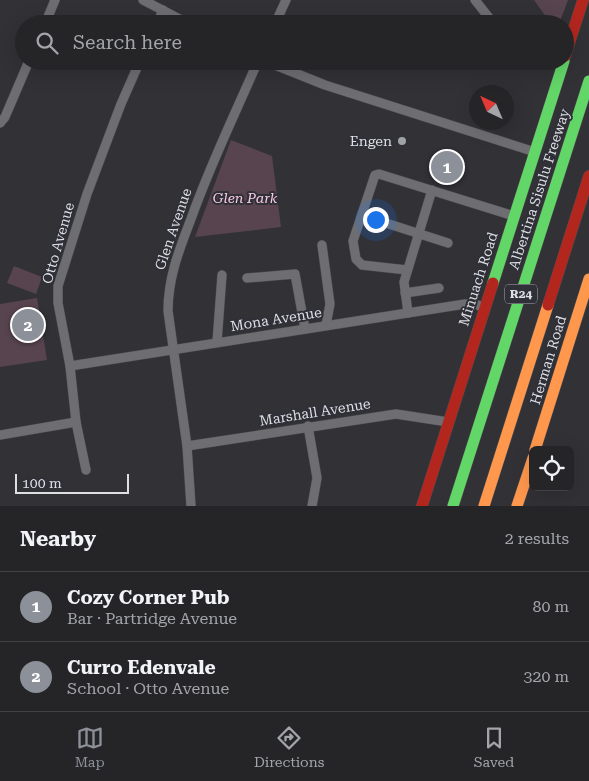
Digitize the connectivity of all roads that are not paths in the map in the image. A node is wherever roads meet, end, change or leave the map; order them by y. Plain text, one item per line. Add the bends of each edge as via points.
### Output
1 (55, 0) edge
2 (142, 0) edge
3 (286, 0) edge
4 (475, 0) edge
5 (583, 0) edge
6 (163, 10) junction
7 (49, 15) edge
8 (161, 15) edge
9 (172, 15) edge
10 (279, 15) edge
11 (487, 15) edge
12 (574, 28) edge
13 (25, 70) edge
14 (136, 70) edge
15 (254, 70) edge
16 (288, 70) edge
17 (561, 70) edge
18 (589, 81) edge
19 (0, 123) edge
20 (535, 152) junction
21 (589, 176) edge
22 (432, 190) junction
23 (514, 216) junction
24 (389, 224) dead end
25 (418, 233) junction
26 (448, 243) dead end
27 (322, 245) dead end
28 (407, 270) junction
29 (222, 275) dead end
30 (248, 278) dead end
31 (589, 279) edge
32 (439, 288) dead end
33 (405, 293) junction
34 (485, 308) junction
35 (408, 313) junction
36 (326, 325) junction
37 (304, 328) junction
38 (217, 342) junction
39 (173, 348) junction
40 (70, 366) junction
41 (76, 422) junction
42 (448, 422) junction
43 (308, 426) junction
44 (0, 435) edge
45 (187, 446) junction
46 (536, 446) edge
47 (529, 469) edge
48 (86, 470) dead end
49 (191, 506) edge
50 (312, 506) edge
51 (422, 506) edge
52 (453, 506) edge
53 (484, 506) edge
54 (516, 506) edge

1 - 7 street
2 - 6 street
3 - 10 street
4 - 11 street
5 - 12 main road, Minuach Road
6 - 8 street
6 - 9 street
13 - 19 street
14 - 40 street, Otto Avenue via 87,194 60,280 58,303
15 - 39 street, Glen Avenue via 203,186 173,268 168,292
16 - 20 street
17 - 20 main road, Minuach Road
18 - 52 main road, Albertina Sisulu Freeway / R24
20 - 23 main road, Minuach Road
21 - 53 main road, R24
22 - 23 street
22 - 25 street
22 - 28 street via 376,174 360,220 353,243 360,264
23 - 34 main road, Minuach Road
24 - 25 street
25 - 26 street
25 - 28 street
27 - 36 street via 330,304
28 - 33 street
29 - 38 street
30 - 37 street via 295,274
31 - 46 main road, Herman Road
32 - 33 street
33 - 35 street
34 - 35 street, Mona Avenue via 470,304
34 - 42 main road, Minuach Road
35 - 36 street, Mona Avenue
36 - 37 street, Mona Avenue
37 - 38 street, Mona Avenue
38 - 39 street, Mona Avenue
39 - 40 street, Mona Avenue
39 - 45 street, Glen Avenue
40 - 41 street, Otto Avenue
41 - 44 street
41 - 48 street, Otto Avenue
42 - 43 street, Marshall Avenue via 396,414
42 - 51 main road, Minuach Road
43 - 45 street, Marshall Avenue
43 - 50 street via 317,478
45 - 49 street, Glen Avenue
47 - 54 main road

